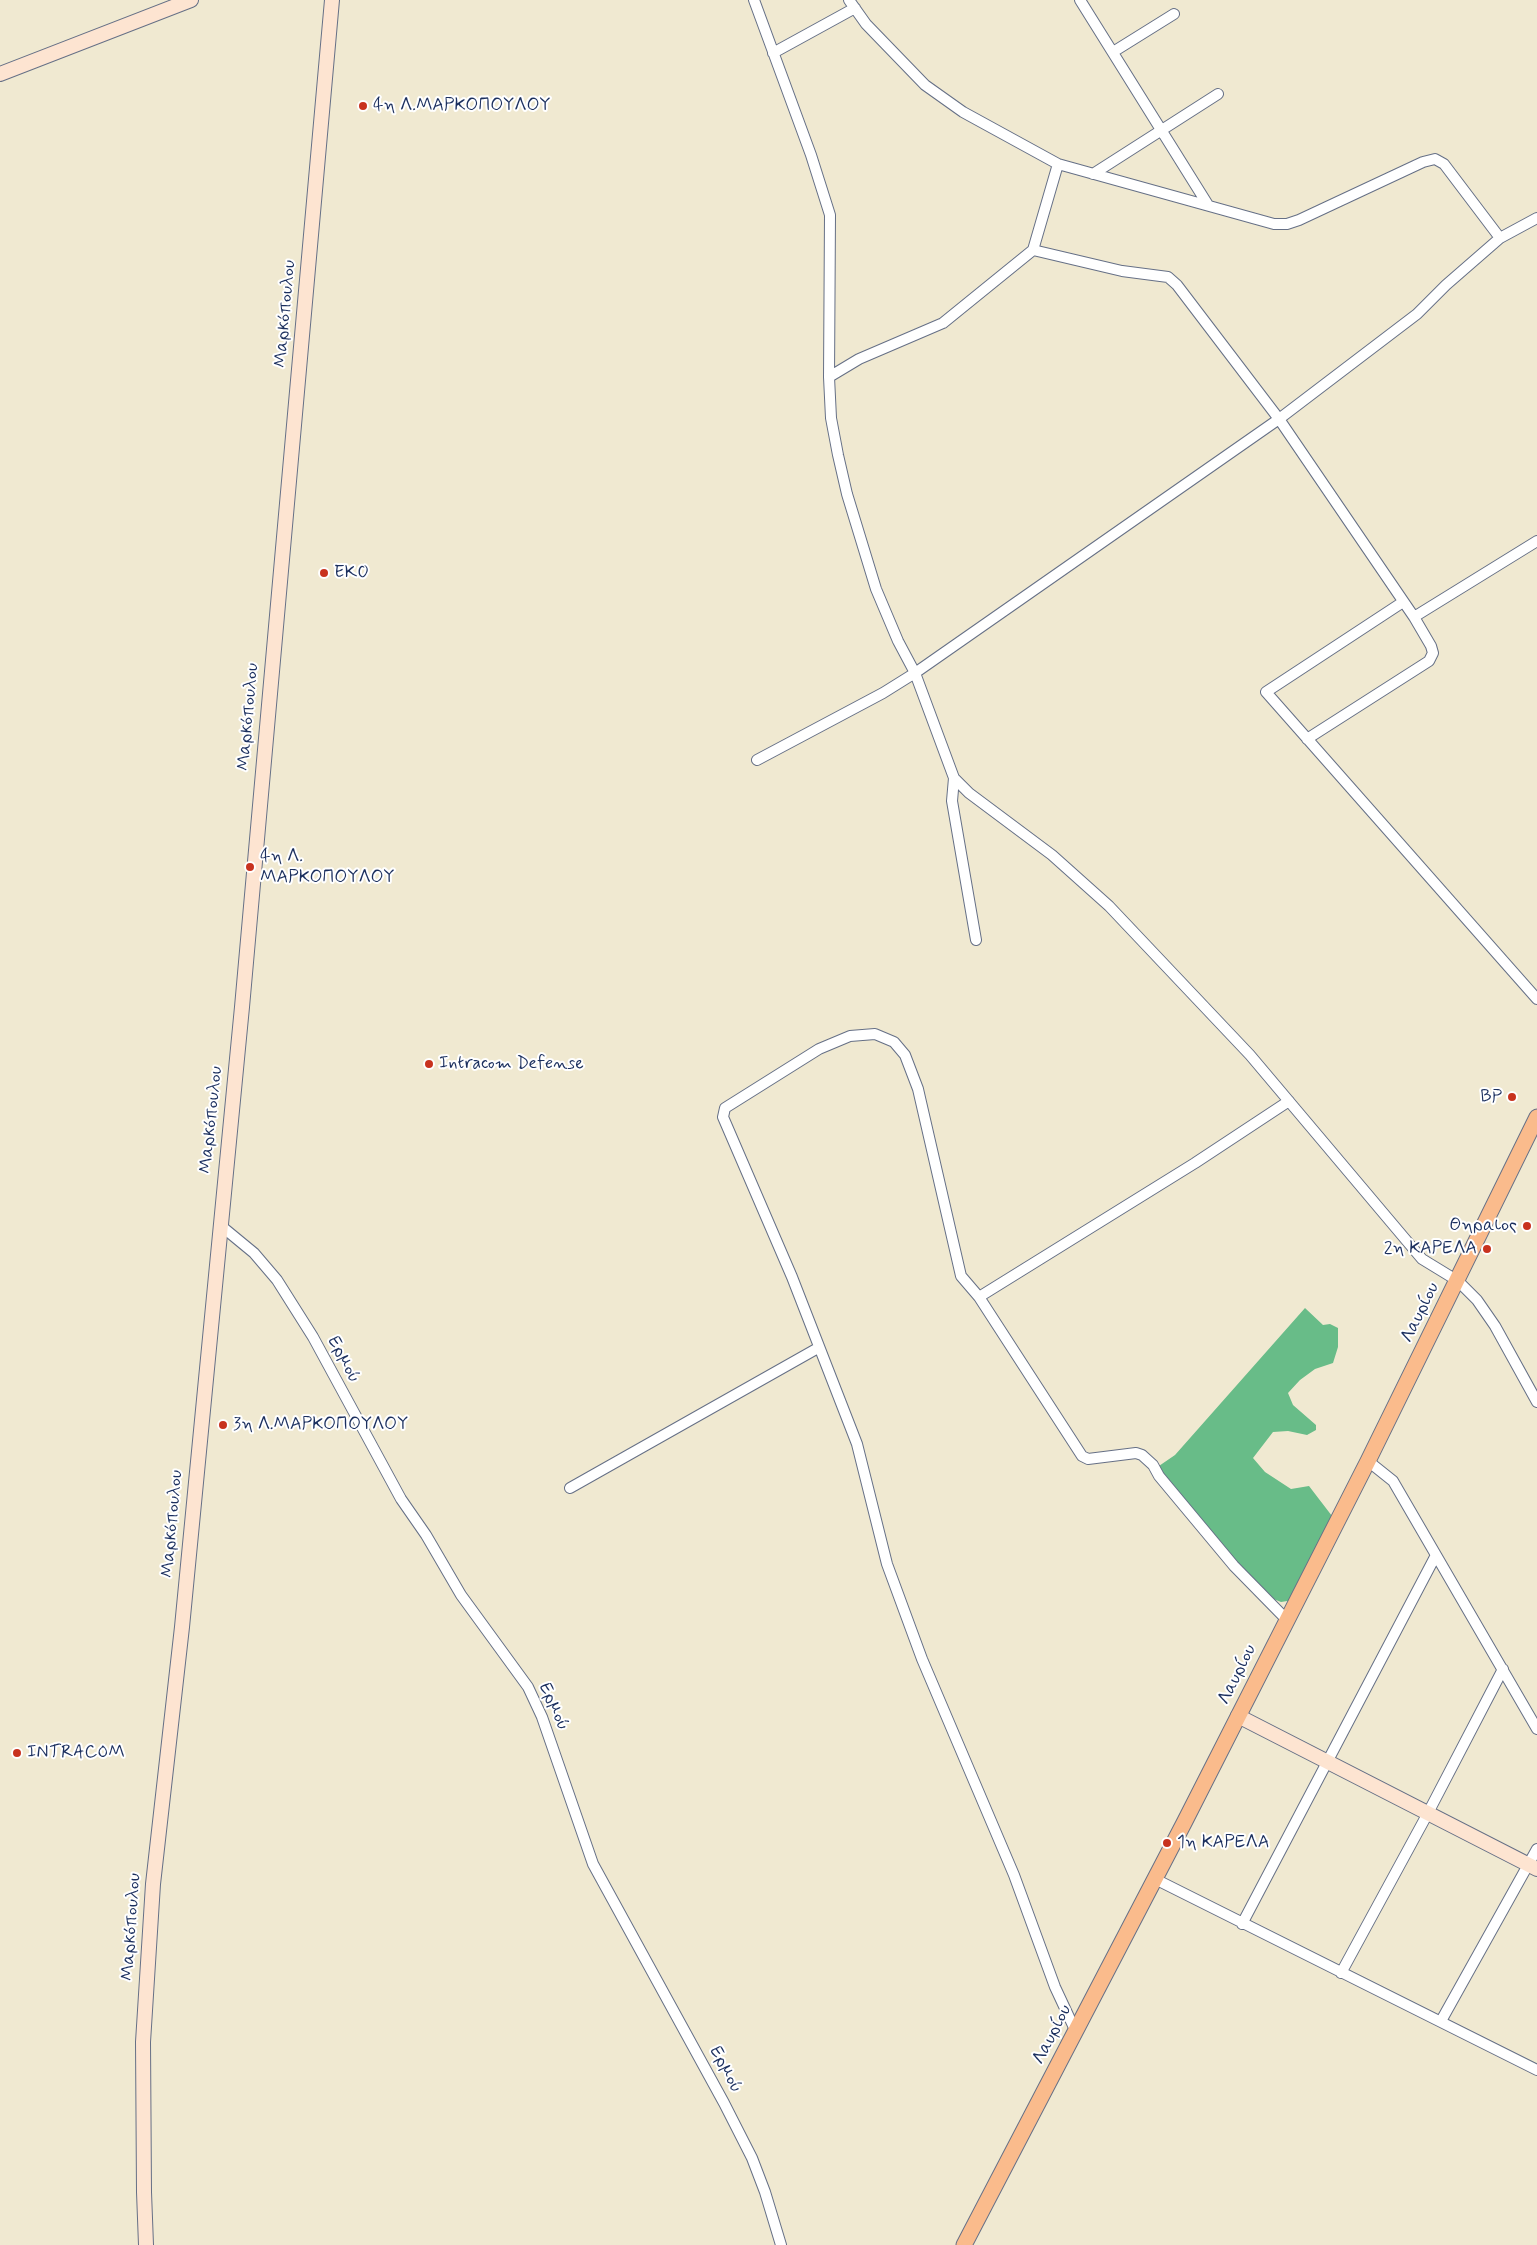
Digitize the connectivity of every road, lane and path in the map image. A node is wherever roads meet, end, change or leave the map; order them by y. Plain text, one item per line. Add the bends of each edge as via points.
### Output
1 (191, 0) edge
2 (332, 0) edge
3 (754, 0) edge
4 (1080, 0) edge
5 (852, 4) edge
6 (1174, 14) dead end
7 (1113, 52) junction
8 (773, 53) junction
9 (0, 74) edge
10 (1218, 94) dead end
11 (1161, 130) junction
12 (1058, 164) junction
13 (1093, 174) junction
14 (1208, 205) junction
15 (1537, 218) edge
16 (1500, 238) junction
17 (1034, 250) junction
18 (829, 377) junction
19 (1279, 419) junction
20 (1537, 541) edge
21 (1403, 602) junction
22 (1414, 617) junction
23 (915, 673) junction
24 (1307, 739) junction
25 (757, 760) dead end
26 (954, 778) junction
27 (976, 940) dead end
28 (1537, 1000) edge
29 (1289, 1101) junction
30 (1536, 1124) edge
31 (220, 1225) junction
32 (1458, 1281) junction
33 (978, 1297) junction
34 (818, 1348) junction
35 (1537, 1402) edge
36 (1368, 1460) junction
37 (570, 1488) dead end
38 (1436, 1555) junction
39 (1286, 1619) junction
40 (1503, 1669) junction
41 (1238, 1716) junction
42 (1537, 1729) edge
43 (1329, 1761) junction
44 (1428, 1813) junction
45 (1537, 1850) edge
46 (1533, 1867) edge
47 (1155, 1879) junction
48 (1242, 1924) junction
49 (1342, 1973) junction
50 (1441, 2021) junction
51 (1076, 2032) junction
52 (1537, 2070) edge
53 (146, 2245) edge
54 (781, 2245) edge
55 (964, 2245) edge

1 - 9 main road
2 - 31 main road, Μαρκόπουλου
3 - 8 street
4 - 7 street
5 - 8 street
5 - 12 street via 866,24 925,85 963,112
6 - 7 street
7 - 11 street
8 - 18 street via 830,215
10 - 11 street
11 - 13 street
11 - 14 street
12 - 13 street
12 - 17 street
13 - 14 street
14 - 16 street via 1274,224 1287,224 1434,159 1444,164
15 - 16 street
16 - 19 street via 1446,284 1417,314
17 - 18 street via 943,323 859,359
17 - 19 street via 1122,271 1168,277
18 - 23 street via 831,418 847,494 876,589
19 - 21 street
19 - 23 street
20 - 22 street
21 - 22 street
21 - 24 street via 1266,692
22 - 24 street via 1431,646 1433,653 1429,661
23 - 25 street
23 - 26 street
24 - 28 street
26 - 27 street via 952,801
26 - 29 street via 969,793 1052,855 1109,906
29 - 32 street via 1422,1259
29 - 33 street
30 - 32 main road, Λαυρίου
31 - 53 main road, Μαρκόπουλου via 182,1627 153,1884 144,2042
31 - 54 street, Ερμού via 254,1253 277,1280 313,1337 401,1499 461,1595 528,1687 542,1717 594,1864 752,2158 766,2192
32 - 35 street via 1477,1300 1495,1326
32 - 36 main road, Λαυρίου
33 - 34 street via 961,1276 918,1089 905,1055 894,1042 875,1034 850,1036 819,1049 733,1101 725,1108 723,1117 792,1277
33 - 39 street via 1082,1456 1088,1459 1142,1455 1234,1566
34 - 37 street
34 - 51 street via 857,1444 887,1564 919,1650
36 - 38 street via 1393,1481
36 - 39 main road, Λαυρίου
38 - 40 street
38 - 43 street
39 - 41 main road, Λαυρίου
40 - 42 street
40 - 44 street
41 - 43 main road
41 - 47 main road, Λαυρίου
43 - 44 main road
43 - 48 street
44 - 46 main road
44 - 49 street
45 - 46 street
46 - 50 street
47 - 48 street
47 - 51 main road, Λαυρίου
48 - 49 street
49 - 50 street
50 - 52 street
51 - 55 main road, Λαυρίου

